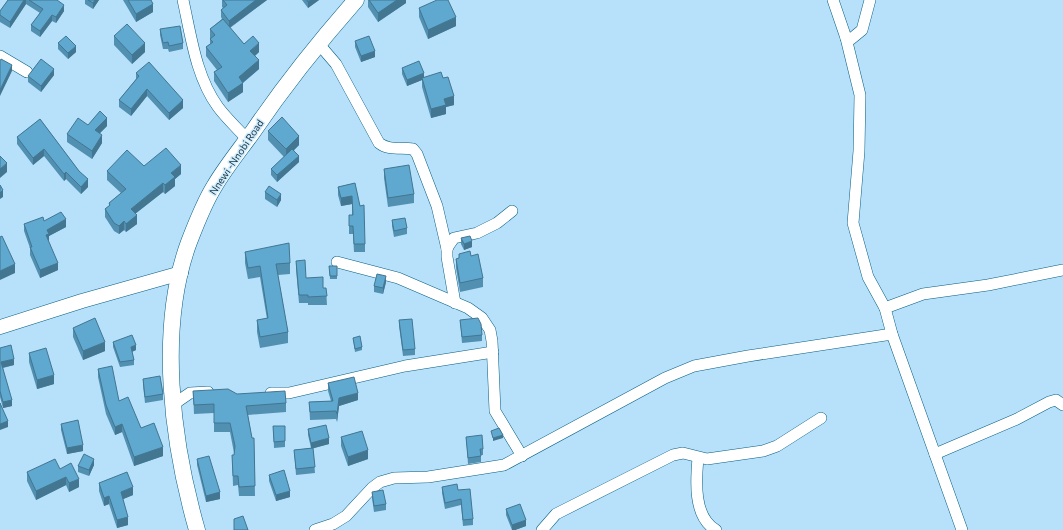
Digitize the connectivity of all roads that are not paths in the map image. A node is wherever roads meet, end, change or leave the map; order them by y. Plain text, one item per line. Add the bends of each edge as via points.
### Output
1 (183, 0) edge
2 (356, 0) edge
3 (833, 0) edge
4 (870, 0) edge
5 (846, 38) junction
6 (318, 43) junction
7 (0, 56) edge
8 (27, 72) dead end
9 (247, 140) junction
10 (512, 211) dead end
11 (446, 249) junction
12 (337, 262) dead end
13 (1063, 270) edge
14 (181, 273) junction
15 (455, 303) junction
16 (885, 308) junction
17 (0, 327) edge
18 (892, 334) junction
19 (493, 352) junction
20 (222, 391) edge
21 (259, 394) edge
22 (174, 404) junction
23 (1063, 405) edge
24 (821, 418) dead end
25 (935, 454) junction
26 (522, 456) junction
27 (698, 458) junction
28 (551, 520) junction
29 (197, 530) edge
30 (315, 530) edge
31 (542, 530) edge
32 (556, 530) edge
33 (716, 530) edge
34 (962, 530) edge

1 - 9 street via 198,64 207,88 218,107
2 - 6 main road, Nnewi -Nnobi Road
3 - 5 street
4 - 5 street via 862,30 851,38
5 - 16 street via 860,95 859,151 853,223 868,277
6 - 9 main road, Nnewi -Nnobi Road
6 - 11 street via 336,64 380,143 384,147 413,149 417,154 437,206
7 - 8 street
9 - 14 main road, Nnewi -Nnobi Road via 213,188 189,243
10 - 11 street via 477,233 454,238
11 - 15 street
12 - 15 street via 398,278
13 - 16 street via 988,285 924,294
14 - 17 street
14 - 22 main road, Nnewi -Nnobi Road via 176,291 170,344
15 - 19 street via 482,318 490,330
16 - 18 street
18 - 25 street
18 - 26 street via 694,366 665,378
19 - 21 street via 418,364 289,393
19 - 26 street via 495,410
20 - 22 street via 190,393
22 - 29 main road, Nnewi -Nnobi Road via 185,488
23 - 25 street via 1056,400 1048,402 1017,419
24 - 27 street via 777,446 764,451
25 - 34 street
26 - 30 street via 504,465 428,477 394,478 380,482 346,516
27 - 28 street via 683,453 673,455 556,514
27 - 33 street via 696,487 705,520
28 - 31 street
28 - 32 street

